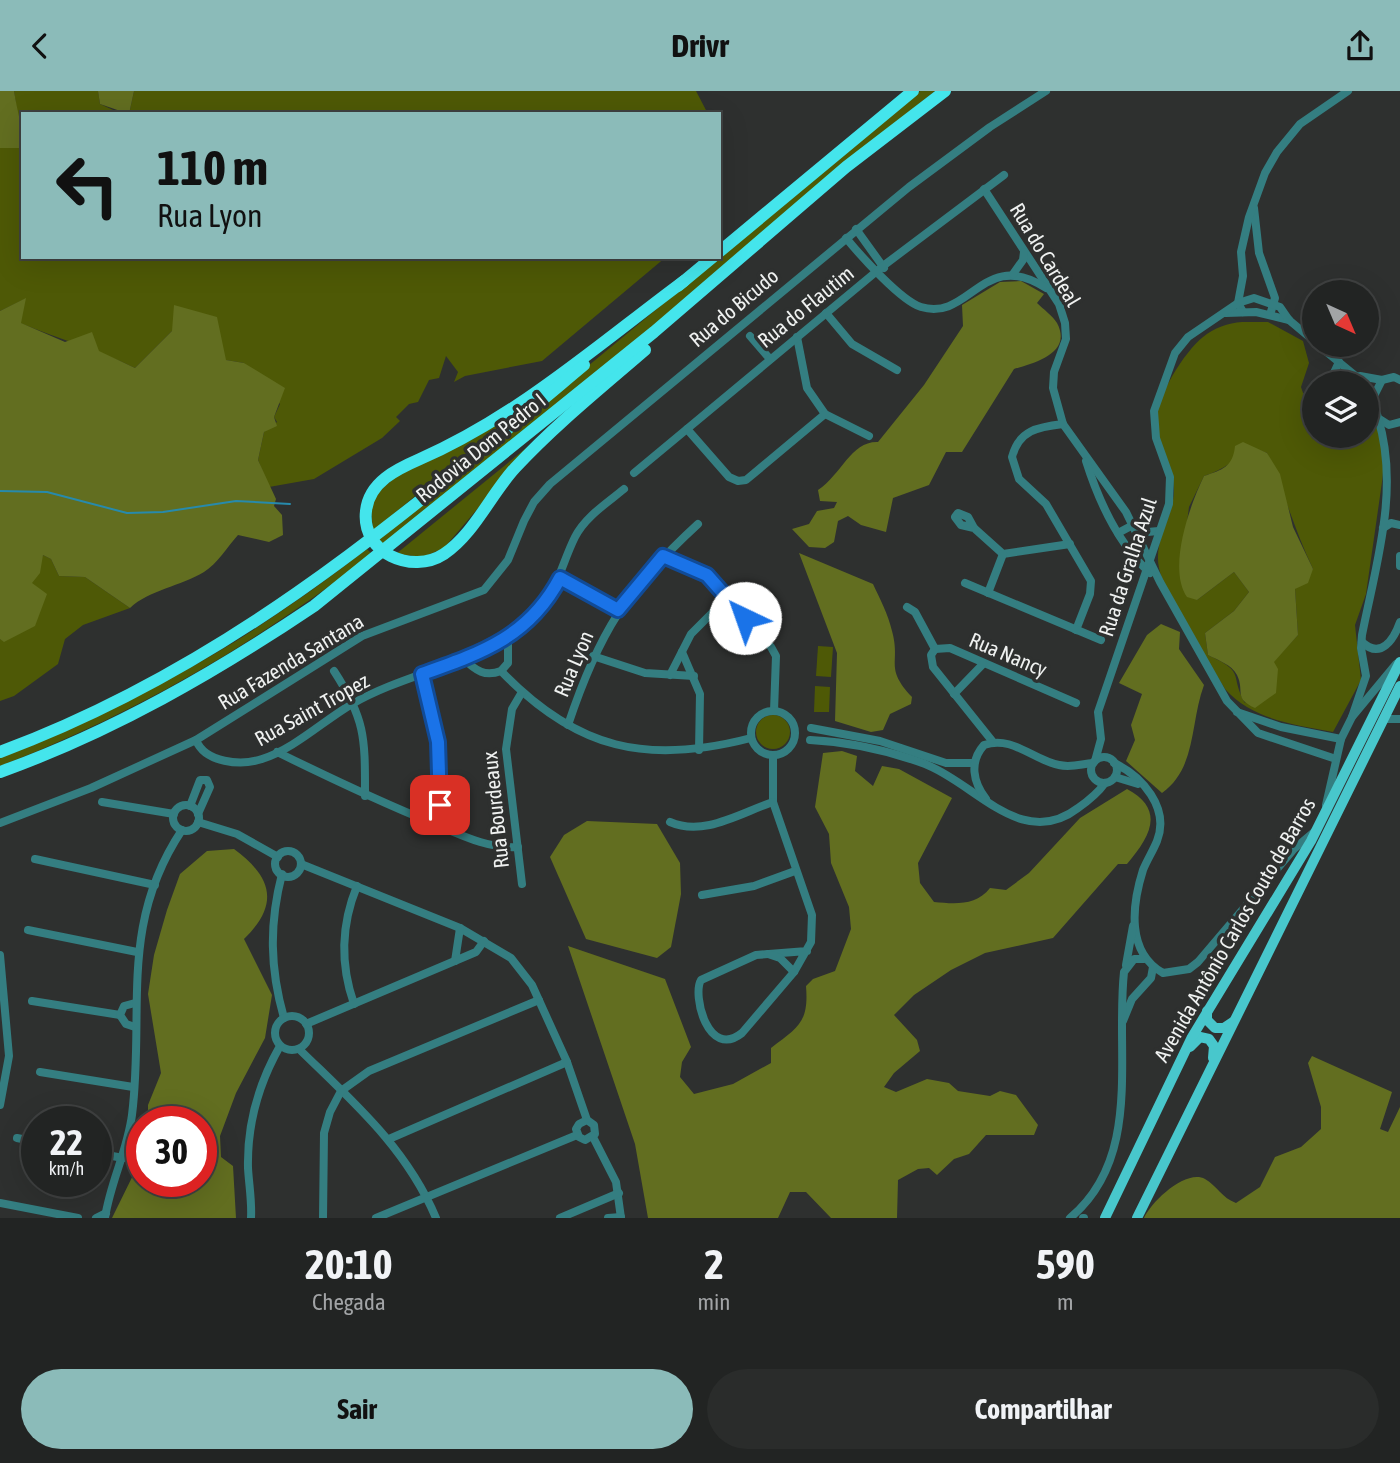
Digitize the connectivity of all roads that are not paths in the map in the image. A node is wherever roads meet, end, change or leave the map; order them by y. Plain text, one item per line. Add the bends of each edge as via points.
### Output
1 (913, 91) edge
2 (945, 91) edge
3 (1046, 91) edge
4 (1348, 91) edge
5 (1004, 175) dead end
6 (984, 190) junction
7 (1254, 208) junction
8 (856, 229) junction
9 (846, 238) junction
10 (721, 250) edge
11 (1024, 251) junction
12 (1241, 252) junction
13 (1259, 253) junction
14 (740, 257) junction
15 (711, 259) edge
16 (883, 266) junction
17 (875, 273) junction
18 (1013, 274) junction
19 (886, 278) junction
20 (684, 281) junction
21 (1048, 290) junction
22 (1238, 303) junction
23 (1275, 304) junction
24 (1243, 312) junction
25 (826, 313) junction
26 (1226, 313) junction
27 (1270, 315) junction
28 (1289, 320) junction
29 (1302, 331) edge
30 (750, 336) dead end
31 (796, 337) junction
32 (1333, 357) edge
33 (770, 359) junction
34 (1339, 362) junction
35 (897, 370) dead end
36 (1333, 371) edge
37 (1348, 371) edge
38 (1398, 377) edge
39 (1382, 380) joint
40 (1379, 384) edge
41 (825, 414) junction
42 (1379, 419) edge
43 (1400, 422) edge
44 (1063, 423) junction
45 (1379, 423) edge
46 (687, 429) junction
47 (869, 436) dead end
48 (1084, 457) junction
49 (634, 473) dead end
50 (624, 489) dead end
51 (1118, 499) junction
52 (1103, 506) junction
53 (698, 524) dead end
54 (1133, 525) junction
55 (1400, 525) edge
56 (974, 528) dead end
57 (1383, 528) junction
58 (1159, 531) junction
59 (1118, 533) junction
60 (1070, 544) junction
61 (1003, 554) junction
62 (663, 556) junction
63 (1400, 556) edge
64 (1151, 561) junction
65 (1400, 566) edge
66 (1147, 570) junction
67 (560, 578) junction
68 (1160, 582) junction
69 (965, 583) dead end
70 (484, 590) joint
71 (988, 593) junction
72 (727, 597) junction
73 (907, 607) dead end
74 (618, 610) junction
75 (1400, 621) edge
76 (1076, 629) junction
77 (508, 639) junction
78 (1101, 640) dead end
79 (1362, 642) junction
80 (935, 649) junction
81 (682, 652) junction
82 (593, 656) junction
83 (464, 659) junction
84 (1400, 660) edge
85 (983, 664) junction
86 (334, 671) dead end
87 (501, 671) junction
88 (422, 674) junction
89 (670, 675) junction
90 (694, 676) junction
91 (1400, 686) edge
92 (522, 692) junction
93 (954, 694) junction
94 (354, 702) junction
95 (1076, 703) dead end
96 (774, 711) junction
97 (1237, 712) junction
98 (1352, 717) junction
99 (1384, 719) junction
100 (1400, 719) edge
101 (568, 725) junction
102 (802, 727) junction
103 (1307, 733) junction
104 (751, 739) junction
105 (1101, 739) junction
106 (1341, 739) junction
107 (196, 740) junction
108 (802, 740) junction
109 (993, 742) junction
110 (1302, 747) junction
111 (699, 750) junction
112 (0, 752) edge
113 (277, 752) junction
114 (773, 755) junction
115 (1336, 759) junction
116 (1113, 761) junction
117 (974, 762) junction
118 (1094, 762) junction
119 (0, 772) edge
120 (1115, 777) junction
121 (1105, 783) junction
122 (1144, 786) junction
123 (365, 796) junction
124 (987, 801) junction
125 (102, 802) dead end
126 (773, 802) junction
127 (190, 806) junction
128 (174, 814) junction
129 (198, 818) junction
130 (670, 822) dead end
131 (0, 823) edge
132 (1321, 823) junction
133 (441, 827) junction
134 (182, 830) junction
135 (518, 847) junction
136 (278, 857) junction
137 (34, 859) dead end
138 (301, 864) junction
139 (795, 871) junction
140 (282, 874) junction
141 (522, 884) dead end
142 (155, 885) junction
143 (357, 886) junction
144 (702, 895) dead end
145 (1134, 920) junction
146 (460, 928) junction
147 (28, 930) dead end
148 (484, 941) junction
149 (807, 951) junction
150 (137, 952) junction
151 (765, 953) junction
152 (0, 955) edge
153 (1144, 959) junction
154 (455, 961) junction
155 (1153, 967) junction
156 (794, 972) junction
157 (1124, 972) junction
158 (539, 1000) junction
159 (32, 1001) dead end
160 (135, 1003) junction
161 (354, 1004) junction
162 (1207, 1011) junction
163 (120, 1015) junction
164 (284, 1018) junction
165 (1233, 1022) junction
166 (306, 1024) junction
167 (135, 1027) junction
168 (1120, 1027) junction
169 (280, 1046) junction
170 (299, 1049) junction
171 (1182, 1058) junction
172 (567, 1062) junction
173 (1210, 1069) junction
174 (40, 1072) dead end
175 (133, 1087) junction
176 (341, 1091) junction
177 (0, 1105) edge
178 (587, 1120) junction
179 (577, 1135) junction
180 (593, 1137) junction
181 (17, 1138) dead end
182 (21, 1139) edge
183 (389, 1139) junction
184 (112, 1156) edge
185 (123, 1158) junction
186 (619, 1193) junction
187 (427, 1197) junction
188 (0, 1203) edge
189 (105, 1215) edge
190 (621, 1217) edge
191 (1106, 1217) edge
192 (78, 1218) edge
193 (96, 1218) edge
194 (251, 1218) edge
195 (323, 1218) edge
196 (376, 1218) edge
197 (436, 1218) edge
198 (560, 1218) edge
199 (608, 1218) edge
200 (1070, 1218) edge
201 (1136, 1218) edge

1 - 10 highway
2 - 14 highway, Rodovia Dom Pedro I
3 - 8 street, Rua do Bicudo via 955,152
4 - 7 street via 1308,117 1284,142 1265,173
5 - 6 street, Rua do Flautim
6 - 11 street, Rua do Cardeal
6 - 16 street, Rua do Flautim
7 - 12 street
7 - 13 street
8 - 9 street, Rua do Bicudo
8 - 16 street
9 - 17 street
9 - 70 street, Rua do Bicudo via 551,484 534,502 508,561
11 - 18 street via 1024,260
11 - 21 street, Rua do Cardeal
12 - 13 street
12 - 22 street
13 - 23 street
14 - 20 highway via 683,316 531,452 442,555 424,562 402,561 382,552 370,536 365,513 371,493 390,474 497,420
14 - 119 highway, Rodovia Dom Pedro I via 645,340 314,606 163,699
15 - 20 highway, Rodovia Dom Pedro I
16 - 17 street, Rua do Flautim
16 - 19 street
17 - 19 street
17 - 25 street, Rua do Flautim
18 - 19 street via 993,279 946,307 932,309 910,302
18 - 21 street
20 - 112 highway, Rodovia Dom Pedro I via 380,533 283,605 160,680
21 - 44 street, Rua do Cardeal via 1065,323 1066,339 1053,388
22 - 23 street via 1260,299
22 - 24 street
22 - 26 street
23 - 27 street
23 - 28 street
24 - 26 street
24 - 27 street
25 - 31 street, Rua do Flautim
25 - 35 street via 852,344
26 - 58 street, Rua da Gralha Azul via 1196,329 1175,353 1156,406 1156,438 1171,489
27 - 28 street
28 - 29 street
30 - 33 street
31 - 33 street, Rua do Flautim
31 - 41 street via 807,388
32 - 34 street
33 - 46 street, Rua do Flautim
34 - 36 street
34 - 37 street
38 - 39 street
39 - 40 street
41 - 46 street via 746,480 738,481 729,477
41 - 47 street
42 - 43 street via 1389,425
44 - 48 street, Rua do Cardeal
44 - 60 street via 1029,430 1020,437 1012,457 1019,479 1046,504
45 - 57 street via 1388,469
46 - 49 street, Rua do Flautim
48 - 51 street
48 - 52 street
50 - 67 street, Rua Saint Tropez via 584,524
51 - 52 street
51 - 54 street
52 - 59 street
53 - 62 street, Rua Lyon
54 - 58 street
54 - 59 street
54 - 64 street
55 - 57 street via 1391,523
56 - 61 street
57 - 79 street
58 - 64 street, Rua da Gralha Azul
59 - 66 street
60 - 61 street
60 - 76 street via 1091,582
61 - 71 street
62 - 72 street via 707,575
62 - 74 street, Rua Lyon
63 - 65 street
64 - 66 street, Rua da Gralha Azul
64 - 68 street
66 - 68 street
66 - 105 street, Rua da Gralha Azul via 1098,712
67 - 74 street
67 - 77 street, Rua Saint Tropez via 536,614
68 - 97 street
69 - 71 street
70 - 107 street, Rua Fazenda Santana via 362,636
71 - 76 street
72 - 81 street via 691,634
72 - 96 street via 776,656
73 - 80 street, Rua Nancy via 915,612
74 - 82 street, Rua Lyon
75 - 79 street via 1384,647 1373,649
76 - 78 street
77 - 83 street, Rua Saint Tropez
77 - 87 street via 508,663
79 - 98 street via 1366,676
80 - 85 street, Rua Nancy via 950,648
80 - 93 street via 933,667
81 - 89 street
81 - 90 street
82 - 89 street via 645,673
82 - 101 street, Rua Lyon
83 - 87 street via 484,674
83 - 88 street, Rua Saint Tropez
84 - 98 street
84 - 132 main road, Avenida Antônio Carlos Couto de Barros
85 - 93 street
85 - 95 street, Rua Nancy
86 - 94 street
87 - 92 street
88 - 94 street, Rua Saint Tropez
88 - 133 street via 438,742
89 - 90 street
90 - 111 street via 700,694
91 - 99 main road, Avenida Antônio Carlos Couto de Barros
92 - 101 street
92 - 135 street, Rua Bourdeaux via 512,709 506,749
93 - 109 street
94 - 113 street, Rua Saint Tropez
94 - 123 street via 365,739
96 - 102 street
96 - 104 street via 755,719
97 - 103 street
97 - 110 street via 1258,733
98 - 106 street
99 - 100 street
99 - 165 main road, Avenida Antônio Carlos Couto de Barros
101 - 111 street via 627,748
102 - 108 street
102 - 117 street via 880,741 946,763
103 - 106 street
103 - 110 street
104 - 111 street
104 - 114 street via 759,750
105 - 116 street, Rua da Gralha Azul
105 - 118 street, Rua da Gralha Azul
106 - 115 street
107 - 113 street, Rua Saint Tropez via 204,753 214,758 242,762
107 - 131 street, Rua Fazenda Santana
108 - 114 street
108 - 124 street via 849,742 928,765
109 - 117 street via 984,745
109 - 118 street via 1007,743 1056,765
110 - 115 street
113 - 123 street
114 - 126 street
115 - 132 street
116 - 118 street via 1102,757
116 - 120 street
116 - 122 street
117 - 124 street via 975,780
118 - 121 street via 1094,778
120 - 121 street
120 - 122 street
121 - 124 street via 1065,817 1039,824
122 - 145 street via 1154,796 1161,823 1140,884
123 - 133 street
125 - 128 street
126 - 130 street via 715,824 681,827
126 - 139 street
127 - 128 street via 180,807
127 - 129 street
127 - 129 street via 200,780 207,780 209,787
128 - 134 street via 174,824
129 - 134 street via 192,829
129 - 136 street
132 - 155 street via 1198,962 1171,973
132 - 162 main road, Avenida Antônio Carlos Couto de Barros
133 - 135 street via 488,845
134 - 142 street
135 - 141 street, Rua Bourdeaux
136 - 138 street via 292,851
136 - 140 street via 276,867
137 - 142 street
138 - 140 street via 294,875
138 - 143 street
139 - 144 street
139 - 149 street via 812,915
140 - 164 street via 272,950
142 - 150 street
143 - 146 street
143 - 161 street via 347,916 344,947
145 - 153 street
145 - 157 street
146 - 148 street
146 - 154 street
147 - 150 street
148 - 154 street via 476,952
148 - 158 street via 517,963
149 - 151 street
149 - 156 street
150 - 160 street
151 - 156 street via 780,958
151 - 156 street via 707,976 697,986 712,1036 732,1041
152 - 177 street via 9,1056
153 - 155 street
153 - 157 street via 1134,959
154 - 161 street
155 - 168 street via 1151,978 1132,999
157 - 168 street
158 - 172 street
158 - 176 street via 369,1071
159 - 163 street
160 - 163 street via 124,1006
160 - 167 street
161 - 166 street
162 - 165 main road via 1209,1024 1215,1028
162 - 171 main road, Avenida Antônio Carlos Couto de Barros
163 - 167 street
164 - 166 street via 296,1017
164 - 169 street via 275,1031
165 - 173 main road, Avenida Antônio Carlos Couto de Barros
166 - 170 street via 307,1040
167 - 175 street
168 - 200 street via 1121,1119 1105,1175 1095,1193
169 - 170 street
169 - 194 street via 262,1083 251,1126
170 - 176 street
171 - 173 main road via 1197,1039 1209,1039 1214,1046
171 - 191 main road, Avenida Antônio Carlos Couto de Barros
172 - 178 street
172 - 183 street
173 - 201 main road, Avenida Antônio Carlos Couto de Barros
174 - 175 street
175 - 185 street
176 - 183 street
176 - 195 street via 324,1133
178 - 179 street via 577,1126
178 - 180 street via 596,1128
179 - 180 street via 585,1140
179 - 187 street
180 - 186 street
181 - 182 street
183 - 187 street
184 - 185 street
185 - 189 street
186 - 190 street
186 - 198 street
187 - 196 street
187 - 197 street
188 - 192 street
189 - 193 street
190 - 199 street

